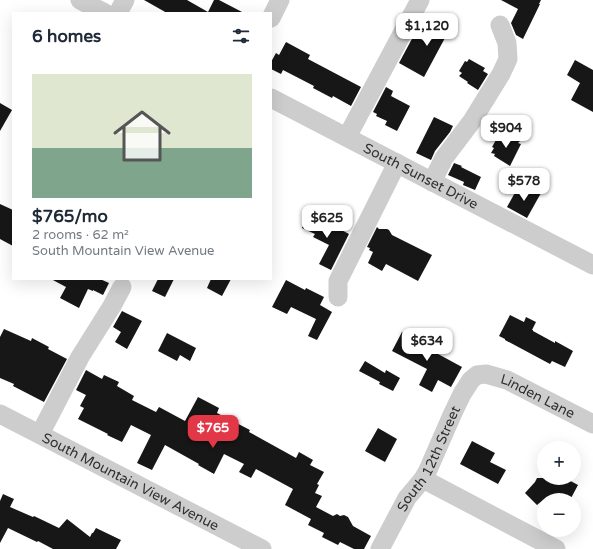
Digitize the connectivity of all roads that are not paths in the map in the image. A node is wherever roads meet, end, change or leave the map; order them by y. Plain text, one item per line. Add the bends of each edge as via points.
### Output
1 (80, 0) edge
2 (125, 0) edge
3 (280, 0) edge
4 (420, 0) edge
5 (103, 12) edge
6 (119, 12) edge
7 (272, 16) edge
8 (500, 25) dead end
9 (272, 99) edge
10 (347, 137) junction
11 (397, 163) junction
12 (432, 182) junction
13 (593, 265) edge
14 (122, 287) dead end
15 (338, 297) dead end
16 (482, 374) joint
17 (0, 414) edge
18 (593, 424) edge
19 (40, 434) junction
20 (423, 479) junction
21 (262, 549) edge
22 (380, 549) edge
23 (556, 549) edge

1 - 5 street
2 - 6 street
3 - 7 street
4 - 10 street
8 - 12 street via 507,43 508,59 472,122 444,158
9 - 10 street, South Sunset Drive
10 - 11 street, South Sunset Drive
11 - 12 street, South Sunset Drive
11 - 15 street via 338,281
12 - 13 street, South Sunset Drive
14 - 19 street via 80,356
16 - 18 street, Linden Lane via 507,380
16 - 20 street, South 12th Street via 471,380 462,394
17 - 19 street, South Mountain View Avenue
19 - 21 street, South Mountain View Avenue
20 - 22 street, South 12th Street via 407,498
20 - 23 street

